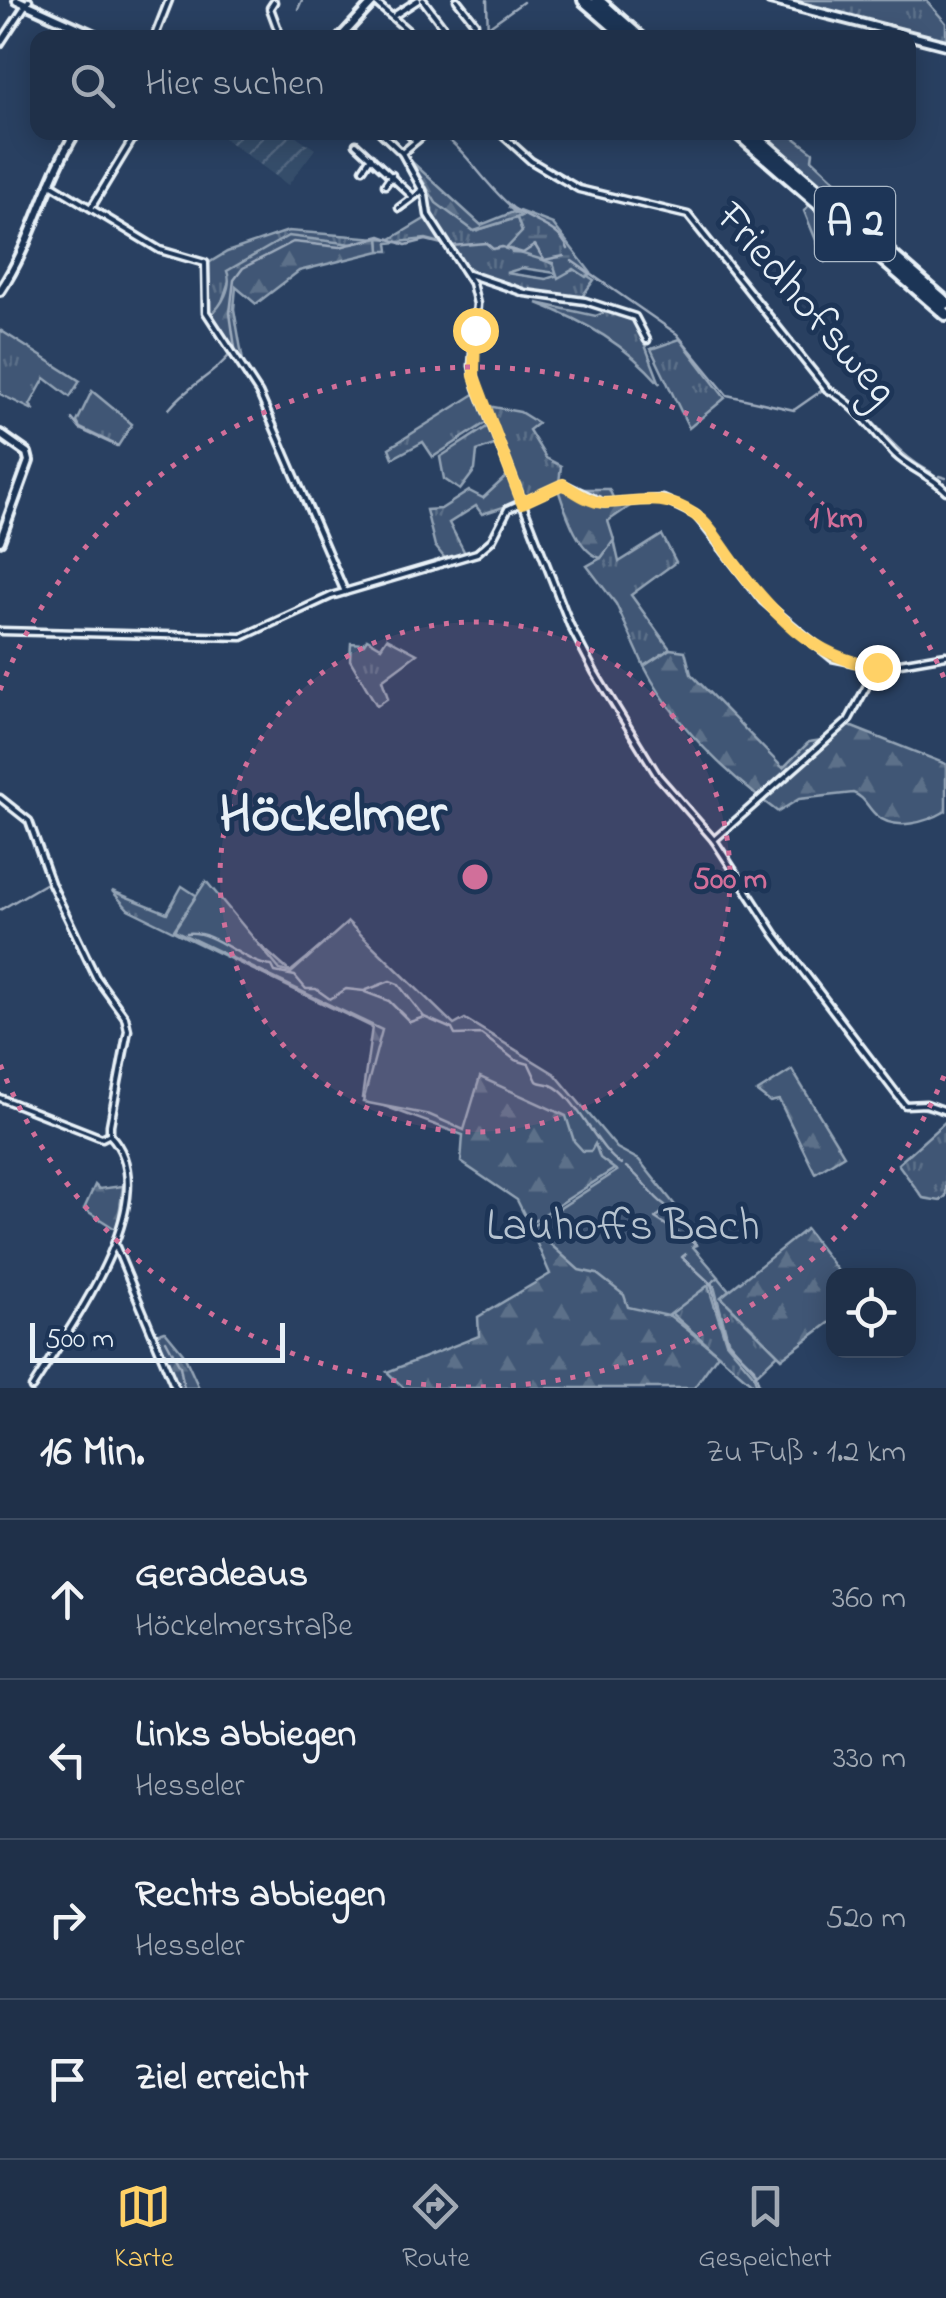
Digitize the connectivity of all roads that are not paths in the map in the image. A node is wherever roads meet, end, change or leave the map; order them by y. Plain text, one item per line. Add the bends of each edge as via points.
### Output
1 (17, 0) edge
2 (169, 0) edge
3 (374, 0) edge
4 (420, 0) edge
5 (457, 0) edge
6 (584, 0) edge
7 (597, 0) edge
8 (770, 0) edge
9 (27, 2) edge
10 (274, 2) edge
11 (395, 15) junction
12 (475, 22) dead end
13 (85, 30) edge
14 (157, 30) edge
15 (276, 30) edge
16 (347, 30) edge
17 (409, 30) edge
18 (445, 30) edge
19 (619, 30) edge
20 (631, 30) edge
21 (887, 30) edge
22 (916, 37) edge
23 (0, 44) edge
24 (946, 45) edge
25 (72, 140) edge
26 (132, 140) edge
27 (388, 140) edge
28 (507, 140) edge
29 (746, 140) edge
30 (759, 140) edge
31 (416, 141) edge
32 (356, 144) dead end
33 (402, 154) junction
34 (371, 157) junction
35 (362, 169) dead end
36 (392, 175) junction
37 (49, 183) junction
38 (385, 185) dead end
39 (423, 190) junction
40 (411, 195) junction
41 (92, 208) junction
42 (399, 208) dead end
43 (468, 274) junction
44 (0, 291) edge
45 (946, 304) edge
46 (946, 314) edge
47 (647, 340) dead end
48 (0, 434) edge
49 (946, 491) edge
50 (522, 503) junction
51 (0, 541) edge
52 (345, 592) junction
53 (0, 631) edge
54 (946, 655) edge
55 (877, 667) junction
56 (0, 798) edge
57 (714, 840) junction
58 (0, 1098) edge
59 (946, 1111) edge
60 (110, 1134) junction
61 (116, 1247) junction
62 (32, 1388) edge
63 (175, 1388) edge

1 - 9 street
2 - 14 street
3 - 11 street
3 - 16 street
4 - 11 street
4 - 18 street
5 - 12 street
6 - 19 highway
7 - 20 highway
8 - 21 street
9 - 13 street
9 - 23 street
10 - 15 street
11 - 17 street
22 - 24 street
25 - 37 street
26 - 41 street
27 - 33 street
28 - 49 street, Friedhofsweg via 530,162 579,189 688,214 827,388 856,406 897,457
29 - 46 highway, A 2
30 - 45 highway, A 2
31 - 33 street
32 - 34 street
33 - 39 street
34 - 35 street
34 - 36 street
36 - 38 street
36 - 40 street
37 - 41 street
37 - 44 street via 22,259
39 - 40 street
39 - 43 street via 428,215
40 - 42 street
41 - 52 street via 160,250 205,263 206,312 260,392
43 - 47 street via 635,317
43 - 50 street via 477,304 474,376
48 - 51 street via 29,461
50 - 52 street via 508,509 477,553
50 - 55 street via 563,484 603,503 629,498 680,506 709,529 784,622 832,658
50 - 57 street via 595,672 658,776
52 - 53 street via 242,637
54 - 55 street
55 - 57 street via 848,720
56 - 60 street via 29,821 96,977 128,1022
57 - 59 street via 774,934 905,1105
58 - 60 street via 66,1127 102,1138
60 - 61 street via 120,1145 128,1190
61 - 62 street
61 - 63 street

